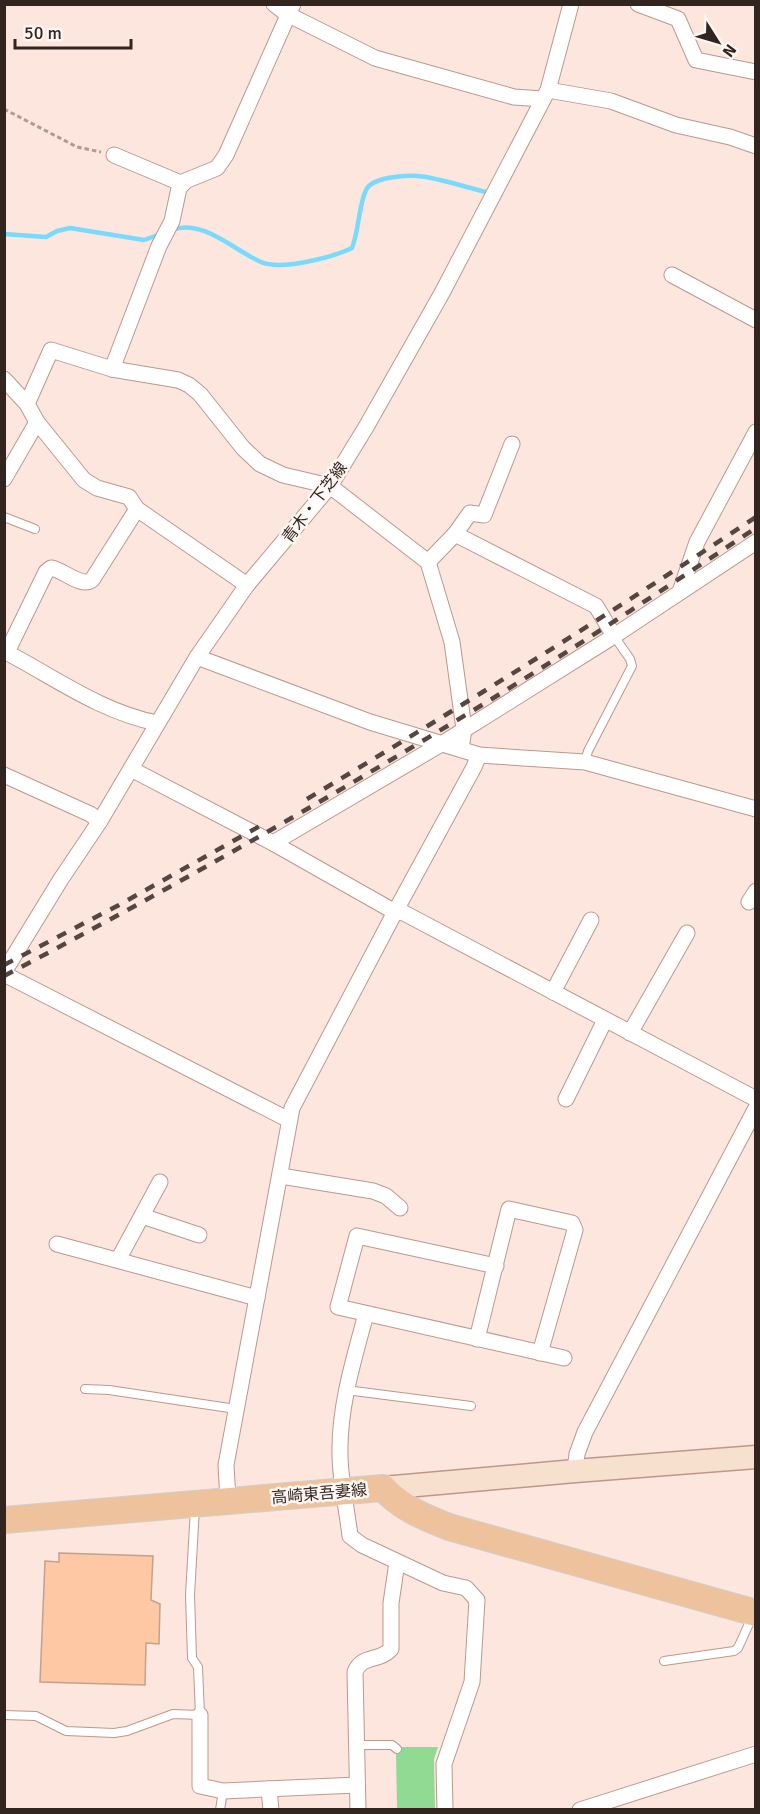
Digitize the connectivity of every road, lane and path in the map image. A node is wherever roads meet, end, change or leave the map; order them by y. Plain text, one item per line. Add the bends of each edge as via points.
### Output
1 (274, 4) edge
2 (571, 4) edge
3 (638, 4) edge
4 (290, 9) edge
5 (756, 72) edge
6 (546, 94) junction
7 (4, 109) edge
8 (756, 146) edge
9 (114, 155) joint
10 (183, 184) junction
11 (672, 275) dead end
12 (756, 320) edge
13 (112, 369) junction
14 (4, 379) edge
15 (27, 404) junction
16 (37, 422) junction
17 (756, 432) edge
18 (512, 444) dead end
19 (4, 479) edge
20 (330, 486) junction
21 (137, 509) junction
22 (4, 518) edge
23 (35, 529) dead end
24 (455, 534) junction
25 (756, 542) edge
26 (428, 562) junction
27 (247, 585) junction
28 (680, 592) junction
29 (614, 636) junction
30 (6, 652) edge
31 (197, 657) junction
32 (157, 723) junction
33 (464, 729) junction
34 (443, 743) junction
35 (461, 749) junction
36 (479, 754) junction
37 (585, 762) junction
38 (131, 769) junction
39 (4, 775) edge
40 (756, 809) edge
41 (100, 821) junction
42 (273, 843) junction
43 (395, 912) junction
44 (591, 920) dead end
45 (687, 933) dead end
46 (4, 973) edge
47 (553, 992) junction
48 (605, 1020) junction
49 (630, 1033) junction
50 (566, 1099) dead end
51 (756, 1099) edge
52 (756, 1108) edge
53 (289, 1120) junction
54 (281, 1176) junction
55 (160, 1182) dead end
56 (400, 1209) dead end
57 (142, 1216) junction
58 (199, 1235) dead end
59 (57, 1244) dead end
60 (118, 1260) junction
61 (496, 1266) junction
62 (257, 1298) junction
63 (366, 1314) junction
64 (477, 1339) junction
65 (540, 1353) junction
66 (564, 1358) dead end
67 (85, 1389) dead end
68 (346, 1390) junction
69 (471, 1406) dead end
70 (236, 1409) junction
71 (756, 1457) edge
72 (575, 1471) junction
73 (383, 1488) junction
74 (344, 1491) junction
75 (228, 1500) junction
76 (194, 1503) junction
77 (5, 1520) edge
78 (4, 1531) edge
79 (397, 1562) junction
80 (755, 1613) edge
81 (664, 1661) dead end
82 (4, 1715) edge
83 (200, 1715) junction
84 (357, 1745) junction
85 (397, 1749) dead end
86 (756, 1754) edge
87 (357, 1785) junction
88 (269, 1789) junction
89 (223, 1791) junction
90 (220, 1809) edge
91 (271, 1809) edge
92 (358, 1809) edge
93 (445, 1809) edge
94 (580, 1809) edge

1 - 4 street
2 - 6 street, 青木・下芝線
3 - 5 street via 678,19 696,60
4 - 6 street via 375,58 514,97
4 - 10 street via 226,155 217,168
6 - 8 street via 611,101 676,125
6 - 20 street, 青木・下芝線 via 442,293
7 - 9 path via 77,147
9 - 10 street
10 - 13 street
11 - 12 street
13 - 15 street via 51,350
13 - 20 street via 189,385 260,464 283,475
14 - 15 street
15 - 16 street
16 - 19 street
16 - 21 street via 84,480 129,497
17 - 28 street via 698,542
18 - 24 street via 484,514 470,513
20 - 26 street
20 - 27 street, 青木・下芝線
21 - 27 street
21 - 30 street via 88,583 60,569 46,572
22 - 23 lane
24 - 26 street
24 - 29 street via 596,606
25 - 28 street
26 - 33 street via 452,642
27 - 31 street, 青木・下芝線
28 - 29 street
29 - 33 street
29 - 37 lane via 633,666
30 - 32 street via 112,710
31 - 32 street, 青木・下芝線
31 - 34 street via 370,722
32 - 38 street, 青木・下芝線
33 - 34 street
33 - 35 street
34 - 35 street
34 - 42 street
35 - 36 street
36 - 37 street
36 - 43 street
37 - 40 street
38 - 41 street, 青木・下芝線
38 - 42 street
39 - 41 street
41 - 46 street, 青木・下芝線
42 - 43 street
43 - 47 street via 404,913
43 - 53 street
44 - 47 street
45 - 49 street
46 - 53 street
47 - 48 street
48 - 49 street
48 - 50 street
49 - 51 street
52 - 72 street via 585,1432
53 - 54 street
54 - 56 street via 373,1191 387,1196
54 - 62 street
55 - 57 street
57 - 58 street
57 - 60 street
59 - 60 street
60 - 62 street
61 - 63 street via 357,1236 338,1307
61 - 64 street
61 - 65 street via 509,1209 572,1223 575,1230
62 - 70 street
63 - 64 street
63 - 68 street
64 - 65 street
65 - 66 street
67 - 70 lane
68 - 69 lane
68 - 74 street via 340,1454
70 - 75 street via 226,1465
71 - 72 street
72 - 73 street
73 - 74 main road, 高崎東吾妻線
73 - 80 main road, 高崎東吾妻線 via 406,1507 448,1527
74 - 75 main road, 高崎東吾妻線
74 - 79 street via 350,1536
75 - 76 main road, 高崎東吾妻線
76 - 77 main road, 高崎東吾妻線
76 - 83 lane via 190,1594 192,1658 198,1667
77 - 78 street
79 - 84 street via 391,1603 391,1649 386,1655 360,1663 355,1672
79 - 93 street via 443,1583 466,1588 477,1600 472,1682 444,1764
80 - 81 lane via 734,1651
82 - 83 lane via 36,1716 66,1731 114,1732 173,1714
83 - 89 street via 200,1786
84 - 85 lane via 392,1745
84 - 87 street
86 - 94 street
87 - 88 street
87 - 92 street
88 - 89 street
88 - 91 street
89 - 90 lane

